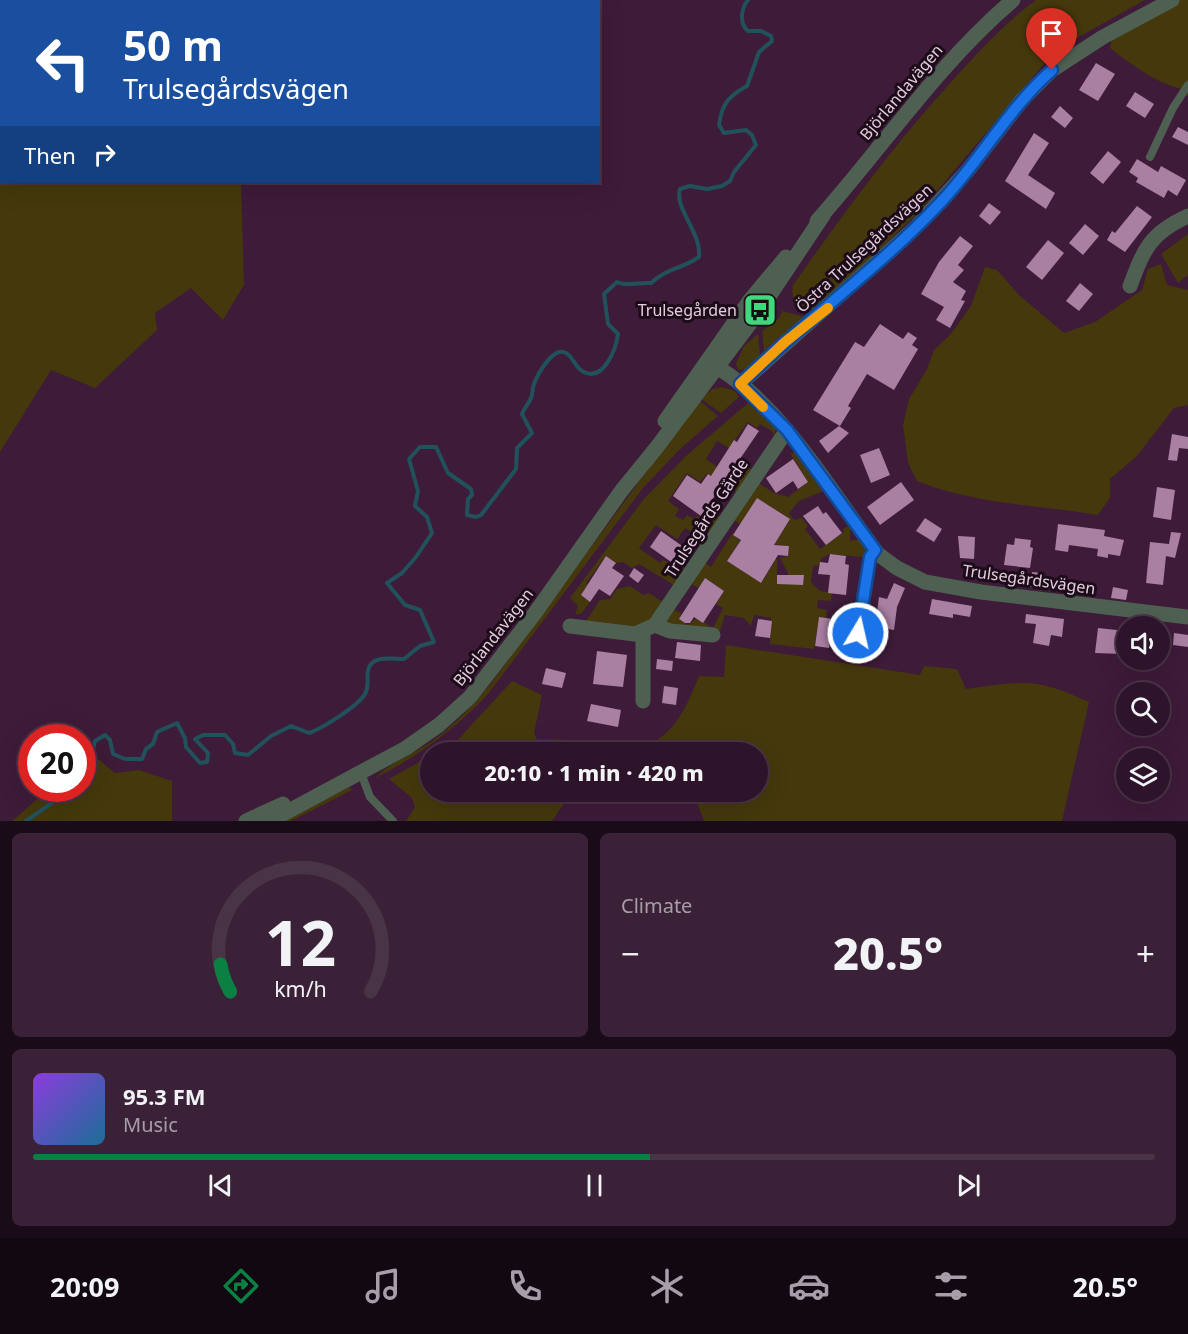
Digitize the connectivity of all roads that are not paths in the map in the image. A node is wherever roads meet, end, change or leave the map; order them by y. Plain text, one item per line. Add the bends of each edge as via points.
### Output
1 (1013, 0) edge
2 (1172, 0) edge
3 (1188, 85) edge
4 (1149, 157) dead end
5 (1188, 216) edge
6 (1130, 286) dead end
7 (712, 364) junction
8 (740, 384) junction
9 (787, 430) junction
10 (875, 550) junction
11 (1188, 617) edge
12 (570, 626) dead end
13 (649, 629) junction
14 (858, 633) dead end
15 (713, 635) dead end
16 (643, 701) dead end
17 (361, 773) junction
18 (246, 821) edge
19 (270, 821) edge
20 (393, 821) edge

1 - 7 street, Björlandavägen via 941,70 824,214
2 - 8 street, Östra Trulsegårdsvägen via 1052,70 914,229
3 - 4 lane
5 - 6 street via 1154,236
7 - 8 street, Trulsegårdsvägen
7 - 17 street, Björlandavägen via 535,613 470,697 428,734
8 - 9 street, Trulsegårdsvägen
9 - 10 street, Trulsegårdsvägen
9 - 13 street, Trulsegårds Gärde
10 - 11 street, Trulsegårdsvägen via 888,562 925,582
10 - 14 lane via 870,557
12 - 13 street
13 - 15 street
13 - 16 street
17 - 18 street, Björlandavägen
17 - 19 street, Björlandavägen
17 - 20 lane via 370,797

